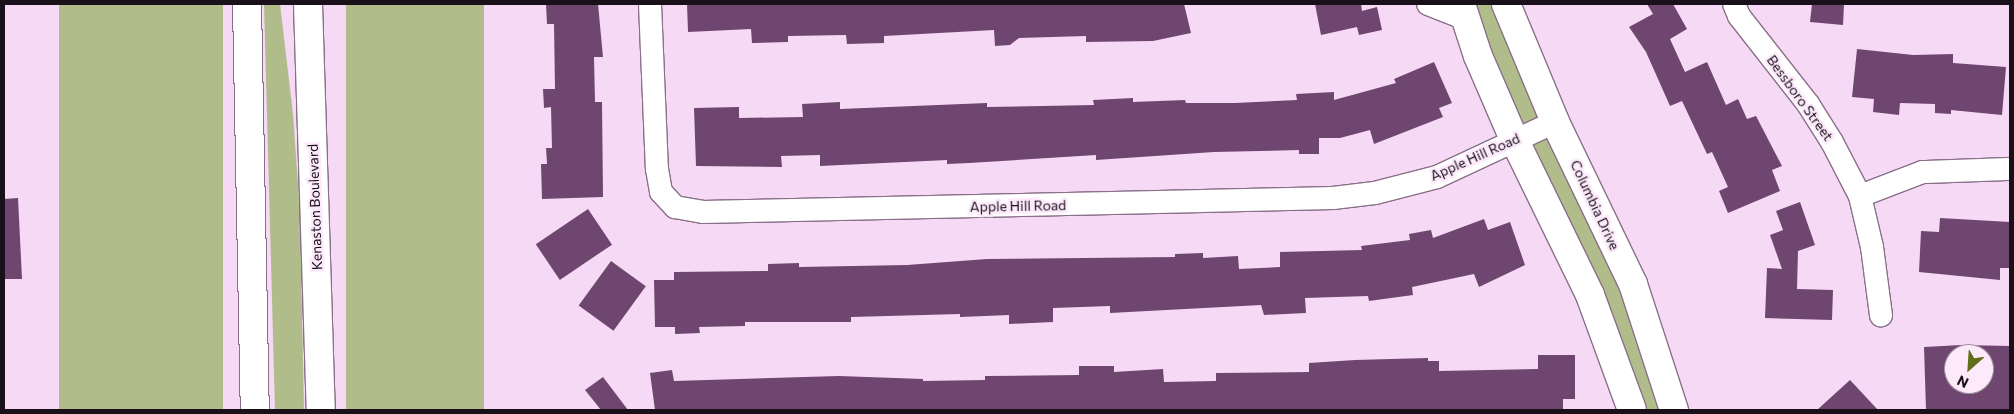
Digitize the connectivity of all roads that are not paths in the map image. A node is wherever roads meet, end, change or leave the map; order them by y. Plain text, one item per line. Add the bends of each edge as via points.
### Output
1 (247, 4) edge
2 (308, 4) edge
3 (650, 4) edge
4 (1428, 4) edge
5 (1506, 4) edge
6 (1734, 4) edge
7 (1463, 11) edge
8 (1555, 122) junction
9 (1514, 139) junction
10 (2010, 169) edge
11 (1860, 196) junction
12 (1881, 315) dead end
13 (255, 410) edge
14 (320, 410) edge
15 (1632, 410) edge
16 (1674, 410) edge

1 - 13 street
2 - 14 street, Kenaston Boulevard
3 - 9 street, Apple Hill Road via 657,170 661,192 675,207 703,212 1333,198 1375,193 1437,177
4 - 7 street
5 - 8 street, Columbia Drive
6 - 11 street, Bessboro Street via 1808,104
7 - 9 street via 1478,56
8 - 9 street, Apple Hill Road
8 - 16 street, Columbia Drive via 1632,284
9 - 15 street via 1590,295
10 - 11 street via 1923,172
11 - 12 street, Bessboro Street via 1872,247

